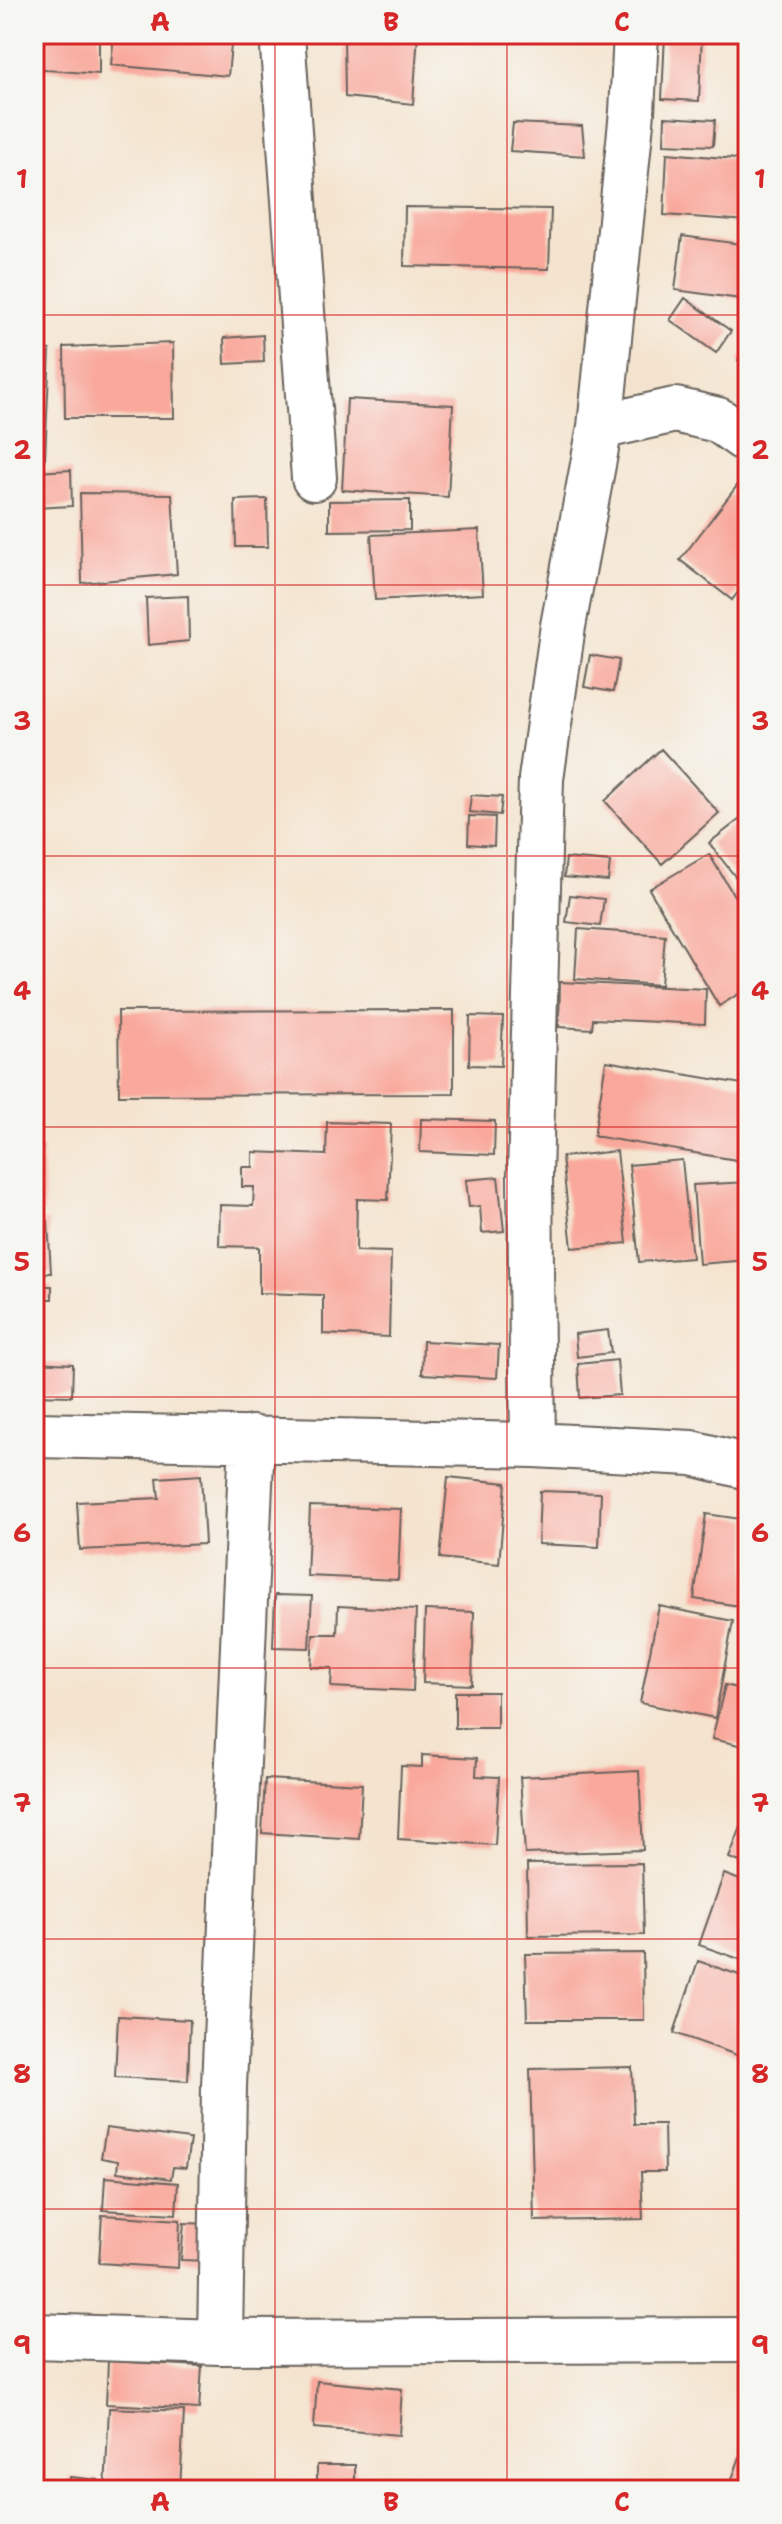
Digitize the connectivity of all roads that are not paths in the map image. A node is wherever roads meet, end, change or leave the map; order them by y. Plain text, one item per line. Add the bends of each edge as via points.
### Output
1 (282, 34) edge
2 (636, 34) edge
3 (600, 427) junction
4 (748, 441) edge
5 (314, 478) dead end
6 (34, 1435) edge
7 (252, 1438) junction
8 (533, 1445) junction
9 (748, 1467) edge
10 (34, 2336) edge
11 (748, 2340) edge
12 (220, 2342) junction

1 - 5 street
2 - 3 street
3 - 4 street via 675,410 718,420
3 - 8 street via 541,779 530,1176
6 - 7 street
7 - 8 street
7 - 12 street via 224,2086
8 - 9 street via 692,1453
10 - 12 street
11 - 12 street

